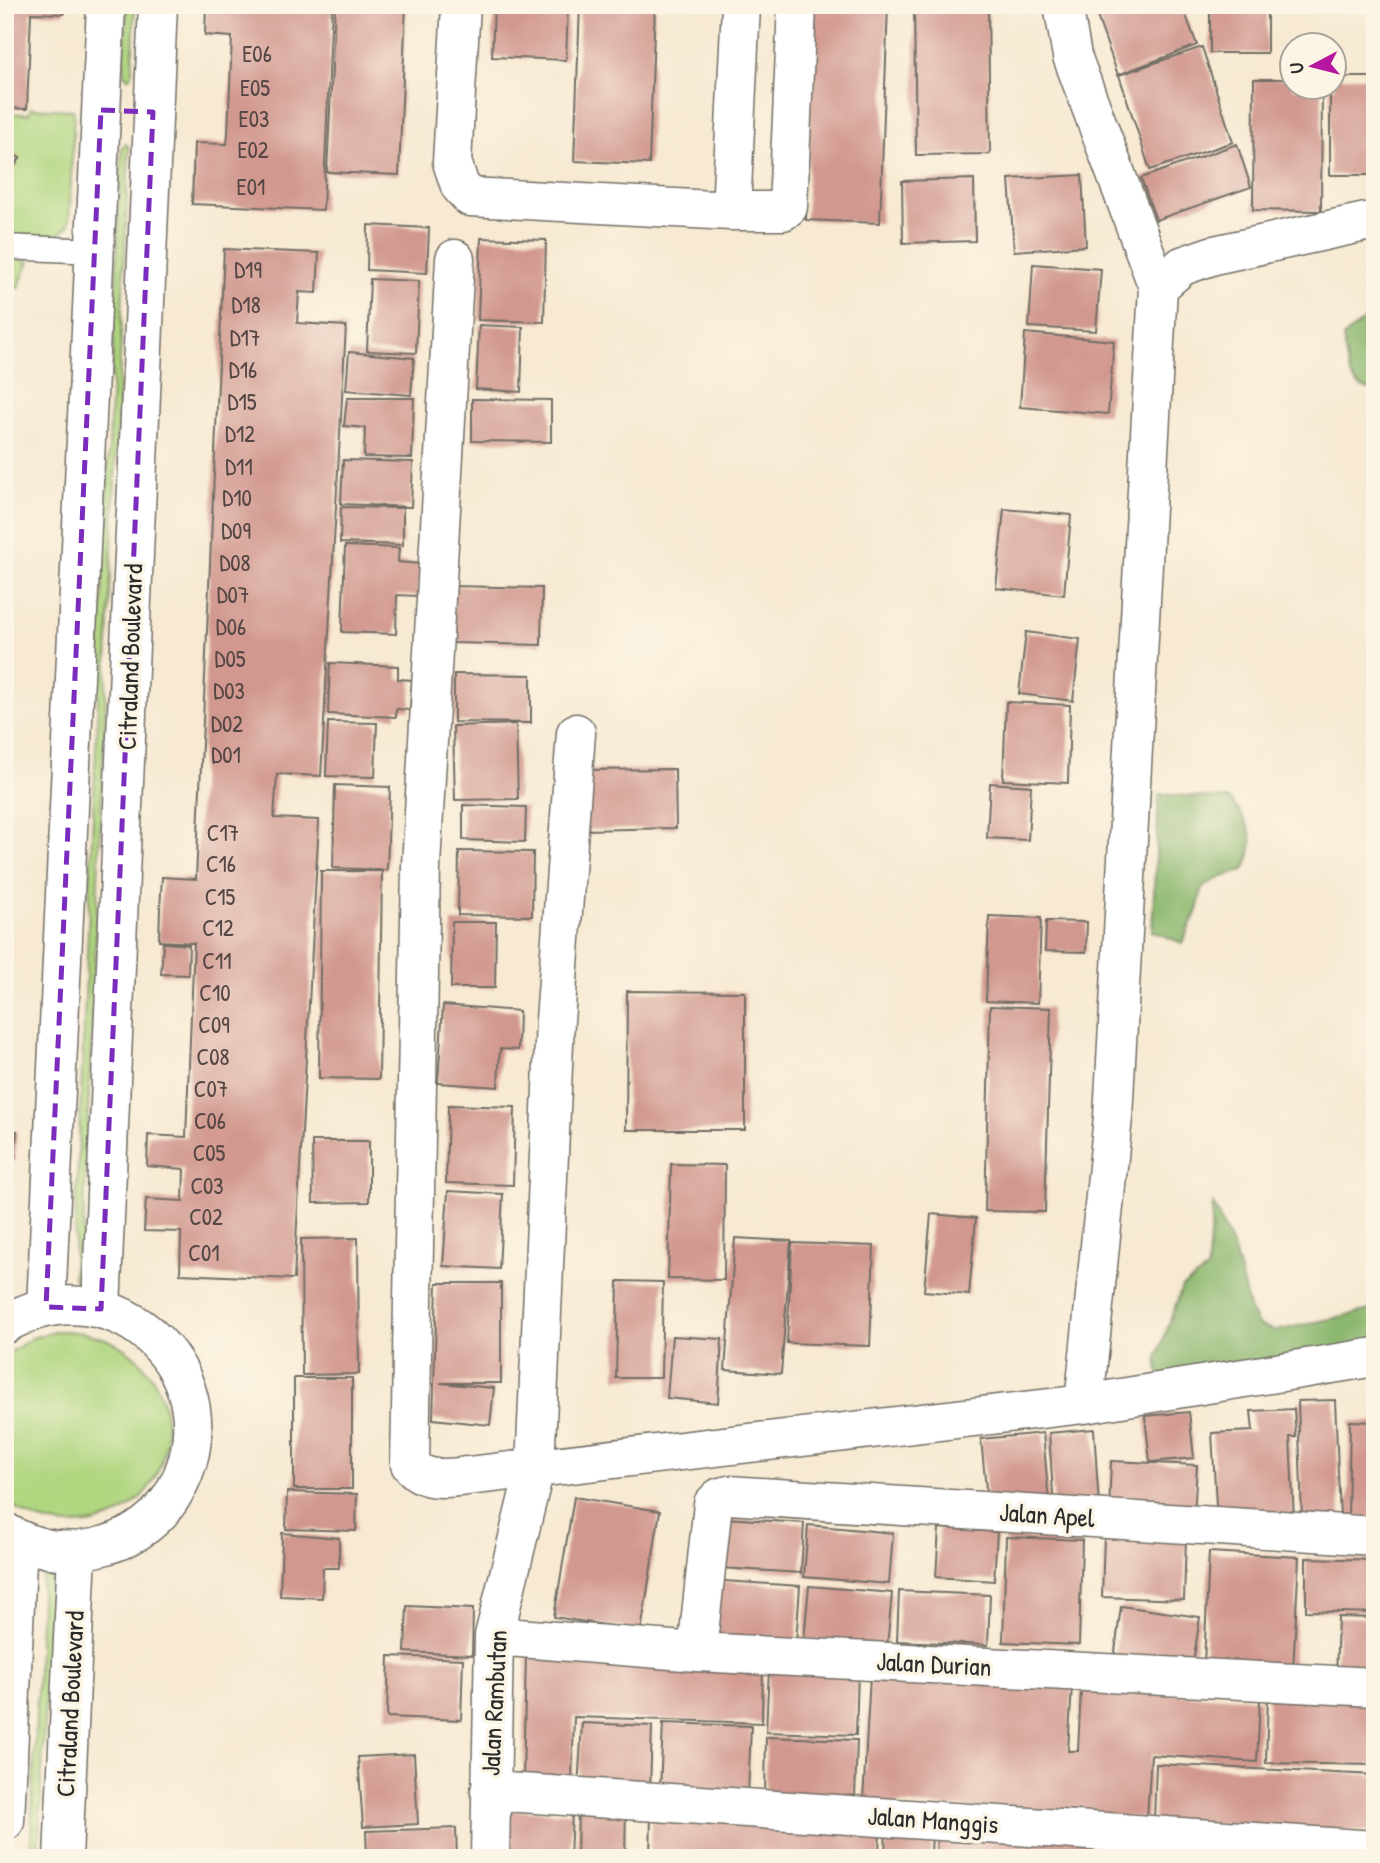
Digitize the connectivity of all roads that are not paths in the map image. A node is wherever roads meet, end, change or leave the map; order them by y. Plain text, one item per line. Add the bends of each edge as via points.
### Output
1 (106, 5) edge
2 (158, 5) edge
3 (461, 5) edge
4 (741, 5) edge
5 (797, 5) edge
6 (1063, 5) edge
7 (101, 110) junction
8 (153, 112) junction
9 (731, 211) junction
10 (1375, 220) edge
11 (5, 247) edge
12 (95, 251) junction
13 (455, 260) dead end
14 (1158, 287) junction
15 (576, 733) dead end
16 (46, 1307) junction
17 (102, 1309) junction
18 (5, 1324) edge
19 (1375, 1357) edge
20 (1084, 1404) junction
21 (535, 1468) junction
22 (12, 1535) edge
23 (1375, 1536) edge
24 (77, 1550) junction
25 (494, 1636) junction
26 (697, 1652) junction
27 (1375, 1687) edge
28 (491, 1791) junction
29 (5, 1821) edge
30 (1375, 1850) edge
31 (62, 1858) edge
32 (490, 1858) edge

1 - 7 street, Citraland Boulevard
2 - 8 street, Citraland Boulevard
3 - 9 street via 452,162 460,186 470,197
4 - 9 street
5 - 9 street via 788,207 783,211
6 - 14 street via 1072,56
7 - 8 street
7 - 12 street, Citraland Boulevard
8 - 17 street, Citraland Boulevard
10 - 14 street via 1214,255 1182,266
11 - 12 lane
12 - 16 street, Citraland Boulevard
13 - 21 street via 421,866 410,1464 417,1473 433,1479
14 - 20 street via 1113,1117
15 - 21 street, Jalan Rambutan via 555,1021
16 - 17 street
16 - 18 street
17 - 24 street via 144,1329 167,1352 183,1379 192,1410 192,1443 185,1474 169,1503 147,1525 119,1542
19 - 20 street
20 - 21 street
21 - 25 street, Jalan Rambutan
22 - 24 street via 56,1551
22 - 29 street
23 - 26 street, Jalan Apel via 720,1497 713,1504
24 - 31 street, Citraland Boulevard
25 - 26 street, Jalan Durian
25 - 28 street, Jalan Rambutan
26 - 27 street, Jalan Durian
28 - 30 street, Jalan Manggis
28 - 32 street, Jalan Rambutan

